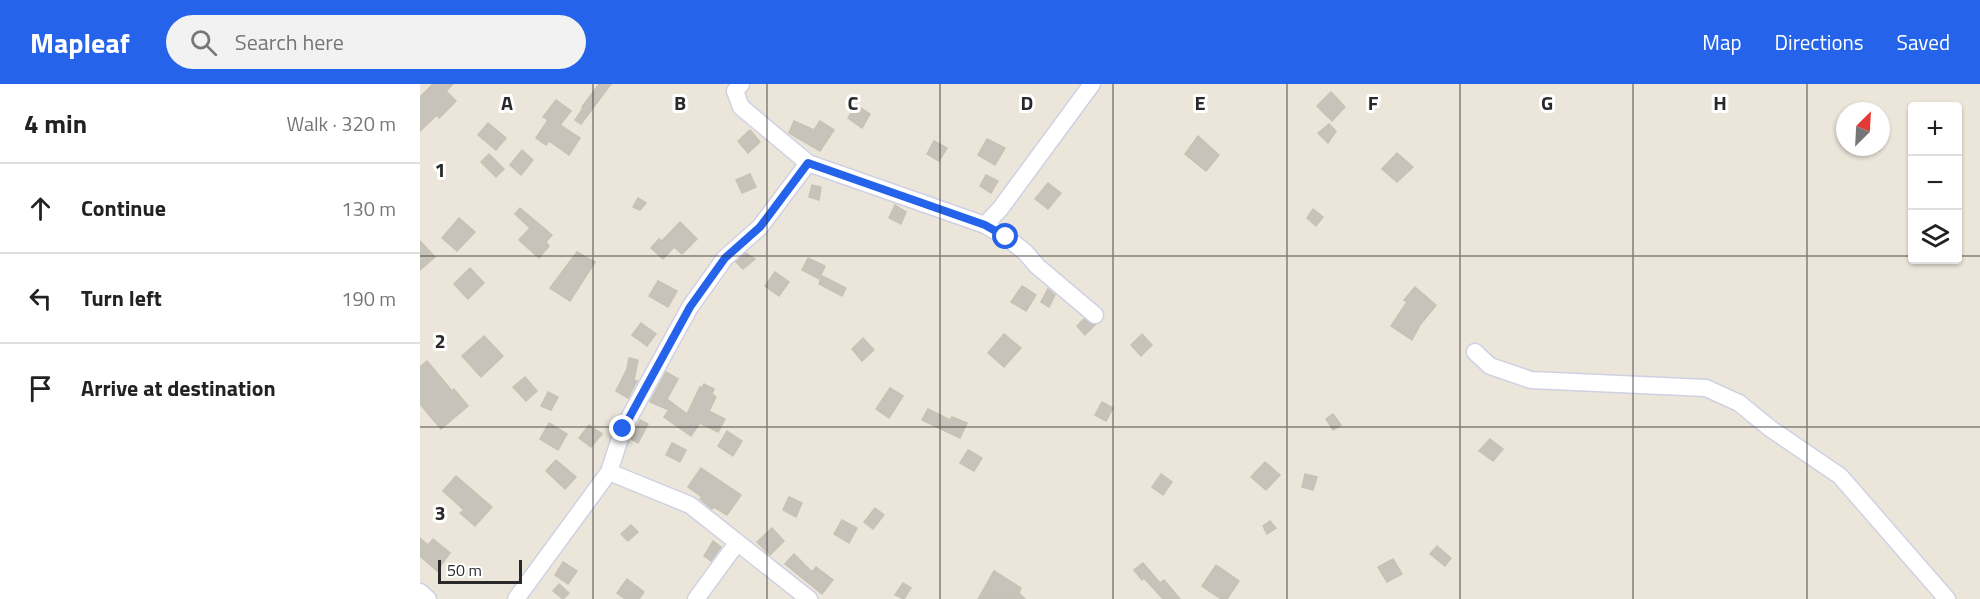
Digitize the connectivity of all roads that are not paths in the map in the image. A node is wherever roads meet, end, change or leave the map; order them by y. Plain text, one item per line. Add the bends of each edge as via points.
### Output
1 (741, 84) edge
2 (1092, 84) edge
3 (808, 163) junction
4 (985, 225) junction
5 (1095, 315) dead end
6 (1475, 352) dead end
7 (609, 472) junction
8 (737, 543) junction
9 (420, 592) edge
10 (428, 599) edge
11 (516, 599) edge
12 (696, 599) edge
13 (809, 599) edge
14 (1947, 599) edge

1 - 3 street via 735,91 741,107
2 - 4 street
3 - 4 street
3 - 7 street via 760,227 725,258 690,307 623,429
4 - 5 street via 1025,252
6 - 14 street via 1490,366 1530,380 1706,388 1739,403 1840,476
7 - 8 street via 690,505
7 - 11 street
8 - 12 street
8 - 13 street
9 - 10 street

